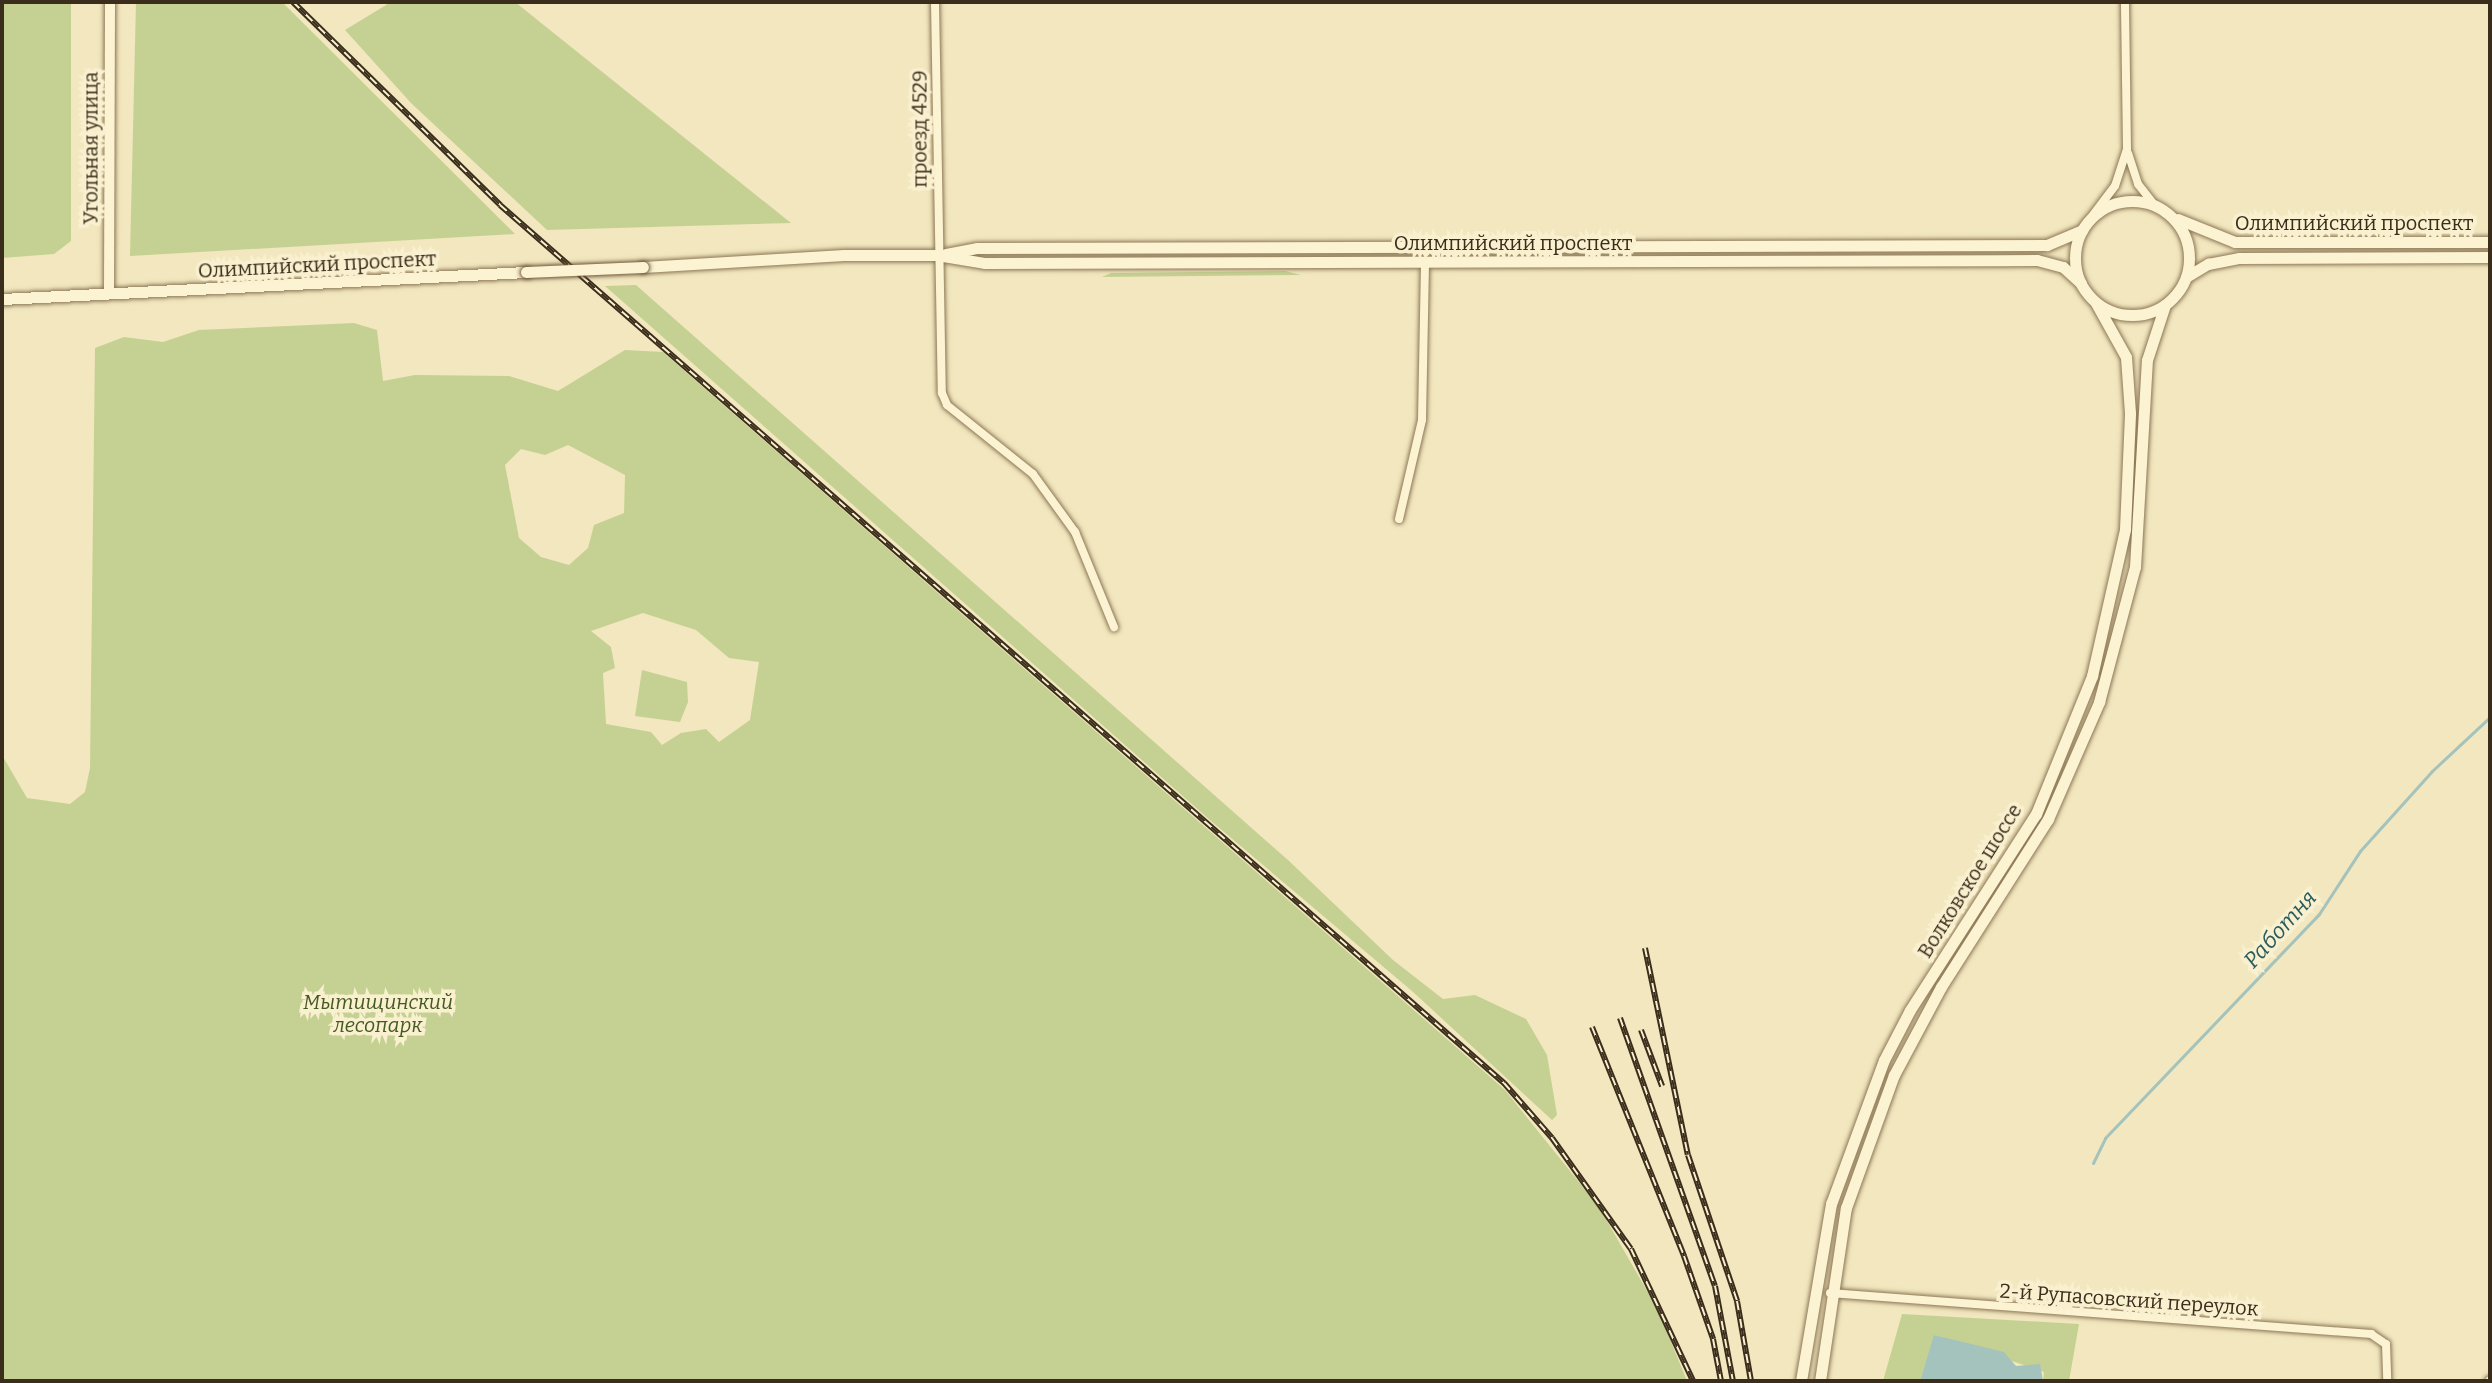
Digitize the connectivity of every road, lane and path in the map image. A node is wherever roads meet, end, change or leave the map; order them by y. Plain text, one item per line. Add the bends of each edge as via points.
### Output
1 (110, 2) edge
2 (935, 2) edge
3 (2125, 2) edge
4 (2127, 149) junction
5 (2155, 206) junction
6 (2093, 215) junction
7 (2174, 217) junction
8 (2082, 230) junction
9 (2490, 242) edge
10 (937, 255) junction
11 (2490, 257) edge
12 (1425, 261) junction
13 (2186, 277) junction
14 (2081, 283) junction
15 (109, 293) junction
16 (2, 299) edge
17 (2096, 303) junction
18 (2165, 305) junction
19 (1399, 519) dead end
20 (1114, 627) dead end
21 (1830, 1293) junction
22 (1801, 1381) edge
23 (1820, 1381) edge
24 (2387, 1381) edge

1 - 15 street, Угольная улица
2 - 10 street, проезд 4529
3 - 4 street
4 - 5 street via 2138,184
4 - 6 street via 2115,186
5 - 6 main road via 2125,203
5 - 7 main road
6 - 8 main road
7 - 9 main road, Олимпийский проспект via 2235,242
7 - 13 main road via 2188,246
8 - 10 main road, Олимпийский проспект via 2047,245 977,248
8 - 14 main road via 2076,257
10 - 12 main road, Олимпийский проспект via 985,263
10 - 15 main road, Олимпийский проспект, bridge via 795,256
10 - 20 street, проезд 4529 via 947,405 1033,474 1075,532
11 - 13 main road, Олимпийский проспект via 2239,258 2208,264
12 - 14 main road, Олимпийский проспект via 2037,260 2063,267
12 - 19 street via 1422,420
13 - 18 main road
14 - 17 main road
15 - 16 main road, Олимпийский проспект
17 - 18 main road via 2124,314
17 - 22 main road, Волковское шоссе via 2126,357 2130,413 2125,529 2092,676 2036,814 1910,1010 1884,1060 1831,1204
18 - 21 main road, Волковское шоссе via 2147,360 2135,567 2099,702 2048,819 1941,987 1894,1075 1855,1178
21 - 23 main road, Волковское шоссе
21 - 24 street, 2-й Рупасовский переулок via 2371,1334 2386,1344

